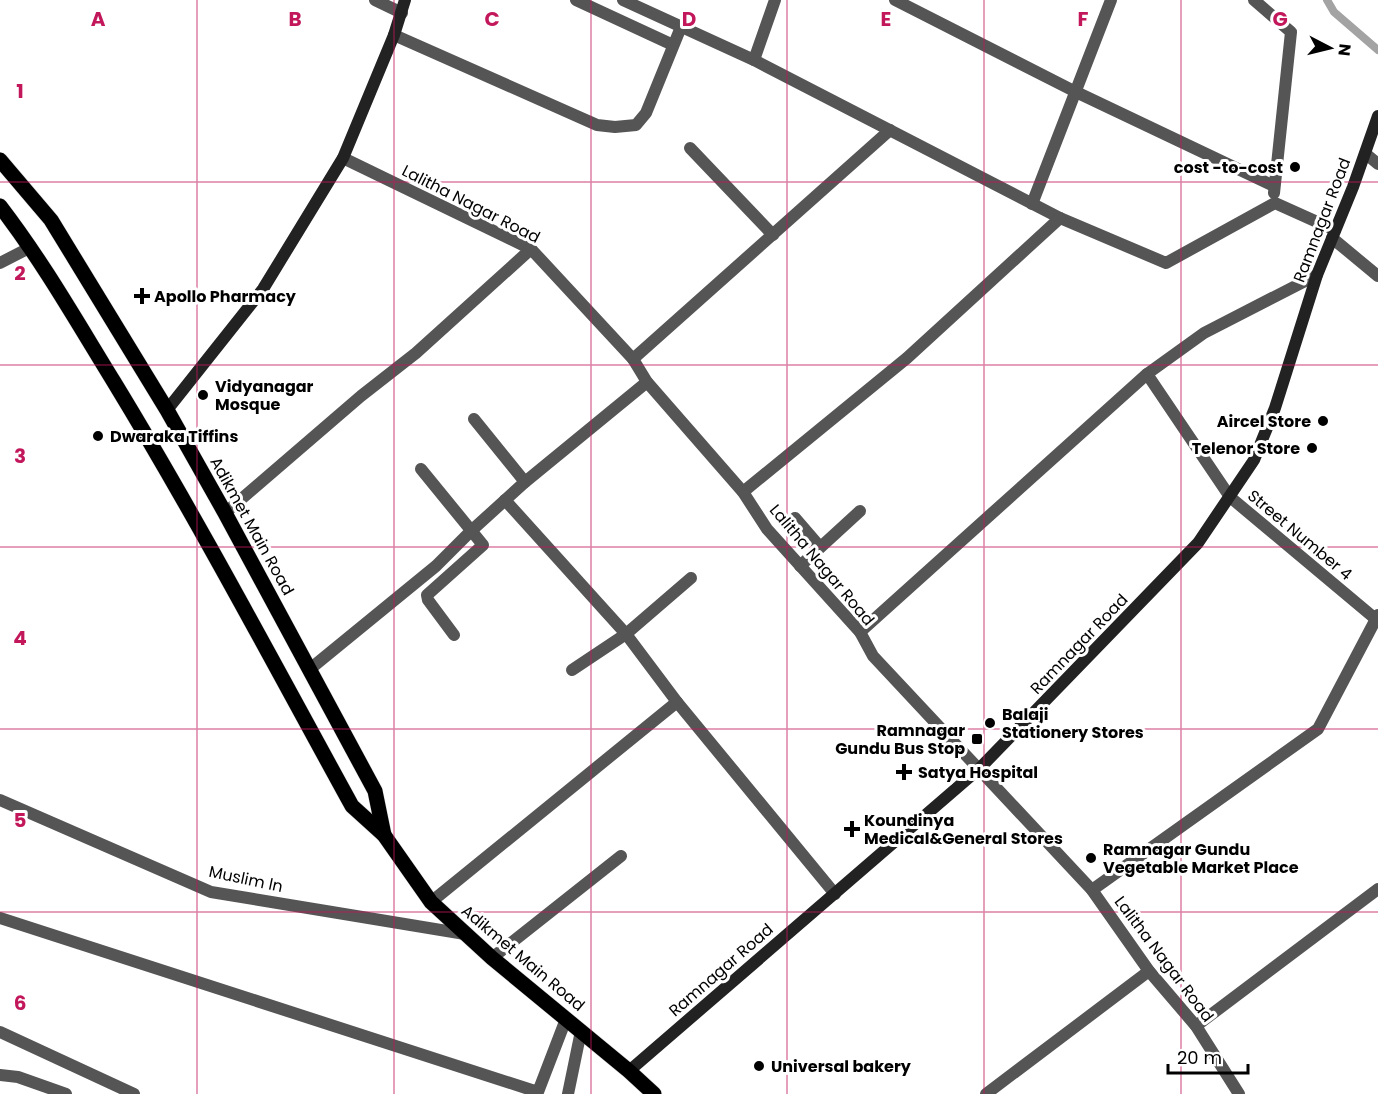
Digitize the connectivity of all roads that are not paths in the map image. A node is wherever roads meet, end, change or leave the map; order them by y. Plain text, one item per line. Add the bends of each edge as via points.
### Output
1 (375, 0) edge
2 (405, 0) edge
3 (576, 0) edge
4 (623, 0) edge
5 (775, 0) edge
6 (895, 0) edge
7 (1111, 0) edge
8 (1254, 0) edge
9 (402, 13) junction
10 (681, 27) junction
11 (394, 35) junction
12 (673, 45) junction
13 (754, 60) junction
14 (1076, 92) junction
15 (1377, 118) edge
16 (891, 130) junction
17 (690, 148) dead end
18 (1366, 154) junction
19 (343, 158) junction
20 (0, 160) edge
21 (1378, 164) edge
22 (1274, 186) junction
23 (1275, 203) junction
24 (1032, 204) junction
25 (0, 206) edge
26 (1060, 218) junction
27 (1334, 234) junction
28 (773, 235) junction
29 (32, 247) junction
30 (531, 249) junction
31 (0, 263) edge
32 (1317, 275) junction
33 (1378, 276) edge
34 (633, 359) junction
35 (1147, 374) junction
36 (647, 382) junction
37 (167, 410) junction
38 (474, 419) dead end
39 (421, 469) dead end
40 (525, 482) junction
41 (743, 492) junction
42 (1230, 497) junction
43 (505, 501) junction
44 (860, 512) dead end
45 (225, 513) junction
46 (795, 518) dead end
47 (471, 531) junction
48 (820, 547) junction
49 (436, 566) junction
50 (800, 566) junction
51 (691, 578) dead end
52 (447, 580) junction
53 (1377, 618) edge
54 (860, 632) junction
55 (626, 634) junction
56 (454, 635) dead end
57 (310, 669) junction
58 (572, 670) dead end
59 (677, 702) junction
60 (980, 768) junction
61 (0, 800) edge
62 (384, 835) junction
63 (621, 856) dead end
64 (1378, 889) edge
65 (1092, 890) junction
66 (835, 894) junction
67 (431, 902) junction
68 (0, 918) edge
69 (465, 934) junction
70 (492, 958) junction
71 (1149, 971) junction
72 (566, 1019) junction
73 (1196, 1026) junction
74 (581, 1031) junction
75 (0, 1032) edge
76 (629, 1071) junction
77 (0, 1075) edge
78 (66, 1094) edge
79 (134, 1094) edge
80 (568, 1094) edge
81 (654, 1094) edge
82 (986, 1094) edge
83 (1239, 1094) edge

1 - 9 street
2 - 9 main road
3 - 12 street
4 - 10 street
5 - 13 street
6 - 14 street
7 - 14 street
8 - 22 street via 1291,32
9 - 11 main road
10 - 12 street
10 - 13 street
11 - 12 street via 597,125 615,127 636,125 646,113
11 - 19 main road
13 - 16 street
14 - 22 street
14 - 24 street
15 - 18 main road, Ramnagar Road
16 - 24 street
16 - 28 street
17 - 28 street
18 - 21 street
18 - 27 main road, Ramnagar Road
19 - 30 street, Lalitha Nagar Road
19 - 37 main road via 263,289
20 - 37 main road, Adikmet Main Road via 51,220
22 - 23 street
23 - 26 street via 1166,263
23 - 27 street
24 - 26 street
25 - 29 main road, Adikmet Main Road
26 - 41 street via 907,358
27 - 32 main road, Ramnagar Road
27 - 33 street
28 - 34 street
29 - 31 street
29 - 62 main road, Adikmet Main Road via 206,538 352,806
30 - 34 street, Lalitha Nagar Road
30 - 45 street via 416,353
32 - 35 street via 1204,333
32 - 42 main road, Ramnagar Road via 1275,408 1254,460
34 - 36 street, Lalitha Nagar Road
35 - 42 street, Street Number 4
35 - 54 street
36 - 40 street
36 - 41 street, Lalitha Nagar Road
37 - 45 main road, Adikmet Main Road
38 - 40 street
39 - 47 street
40 - 43 street
41 - 50 street, Lalitha Nagar Road via 767,529
42 - 53 street, Street Number 4
42 - 60 main road, Ramnagar Road via 1198,543
43 - 47 street
43 - 55 street
44 - 48 street
45 - 57 main road, Adikmet Main Road
46 - 48 street
47 - 49 street
47 - 52 street via 483,545
48 - 50 street
49 - 52 street
49 - 57 street
50 - 54 street, Lalitha Nagar Road
51 - 55 street
52 - 56 street via 427,595
53 - 65 street via 1318,729
54 - 60 street, Lalitha Nagar Road via 873,656
55 - 58 street
55 - 59 street
57 - 62 main road, Adikmet Main Road via 375,791
59 - 66 street
59 - 67 street
60 - 65 street, Lalitha Nagar Road
60 - 66 main road, Ramnagar Road
61 - 69 street, Muslim ln via 211,892
62 - 67 main road, Adikmet Main Road
63 - 70 street
64 - 73 street
65 - 71 street, Lalitha Nagar Road
66 - 76 main road, Ramnagar Road
67 - 69 main road, Adikmet Main Road
68 - 72 street via 538,1092
69 - 70 main road, Adikmet Main Road
70 - 72 main road, Adikmet Main Road
71 - 73 street, Lalitha Nagar Road
71 - 82 street
72 - 74 main road, Adikmet Main Road
73 - 83 street, Lalitha Nagar Road
74 - 76 main road, Adikmet Main Road
74 - 80 street
75 - 79 street
76 - 81 main road, Adikmet Main Road
77 - 78 street via 18,1077

